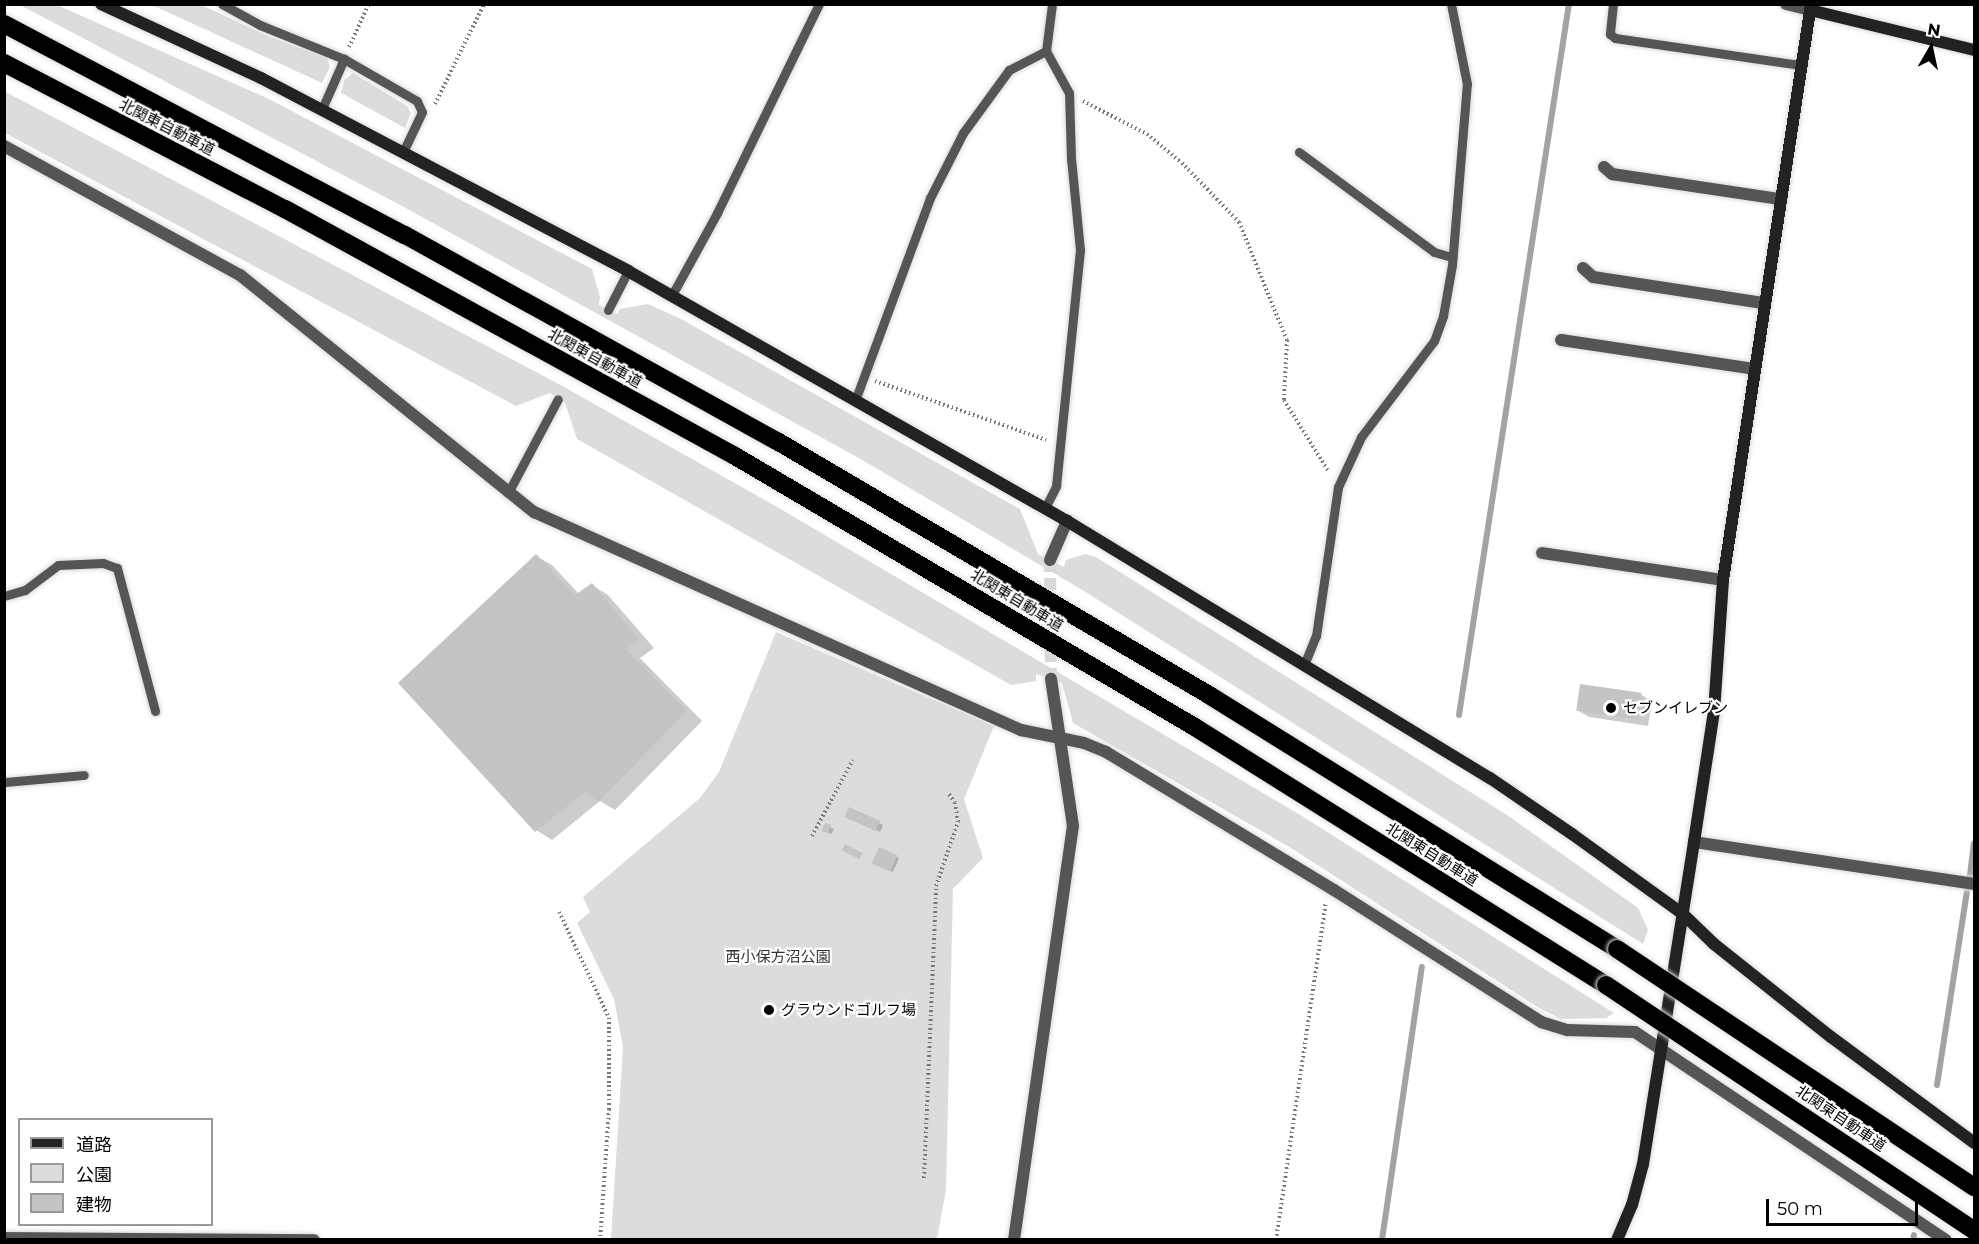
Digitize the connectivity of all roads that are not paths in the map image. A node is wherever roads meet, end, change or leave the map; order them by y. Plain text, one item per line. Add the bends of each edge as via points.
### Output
1 (101, 4) edge
2 (222, 4) edge
3 (819, 4) edge
4 (1052, 4) edge
5 (1451, 4) edge
6 (1613, 4) edge
7 (1786, 4) edge
8 (1810, 7) edge
9 (4, 24) edge
10 (1974, 50) edge
11 (1046, 51) junction
12 (344, 59) junction
13 (4, 63) edge
14 (1801, 64) junction
15 (322, 109) junction
16 (4, 146) edge
17 (403, 152) junction
18 (1299, 152) dead end
19 (1604, 167) dead end
20 (1780, 199) junction
21 (1452, 257) junction
22 (1583, 268) dead end
23 (628, 271) junction
24 (672, 295) junction
25 (1763, 303) junction
26 (608, 310) dead end
27 (1561, 340) dead end
28 (1754, 369) junction
29 (856, 398) junction
30 (558, 399) dead end
31 (508, 493) junction
32 (1045, 508) junction
33 (1067, 521) junction
34 (1542, 553) dead end
35 (1050, 560) tunnel mouth
36 (1723, 580) junction
37 (4, 596) edge
38 (1304, 665) junction
39 (1051, 679) tunnel mouth
40 (155, 711) dead end
41 (1061, 738) junction
42 (84, 775) dead end
43 (4, 782) edge
44 (1694, 842) junction
45 (1974, 884) edge
46 (1683, 914) junction
47 (1661, 1048) junction
48 (1974, 1143) edge
49 (1974, 1187) edge
50 (1974, 1230) edge
51 (4, 1239) edge
52 (314, 1239) edge
53 (1014, 1239) edge
54 (1617, 1239) edge
55 (1946, 1239) edge

1 - 15 street
2 - 12 lane via 260,25
3 - 24 lane via 717,213
4 - 11 lane
5 - 21 lane via 1467,84
6 - 14 lane via 1610,26 1615,38
7 - 8 street
8 - 10 street
8 - 14 street
9 - 49 highway, 北関東自動車道, bridge via 415,240 777,441 1189,683 1617,949
11 - 29 lane via 1009,70 963,133 930,198
11 - 32 lane via 1069,93 1080,249 1056,486
12 - 15 lane
12 - 17 lane via 417,101 422,112
13 - 50 highway, 北関東自動車道, bridge via 295,214 755,467 1183,720 1606,985
14 - 20 street
15 - 17 street
16 - 31 street via 240,275
17 - 23 street
18 - 21 lane via 1434,252
19 - 20 street via 1612,174
20 - 25 street
21 - 38 lane via 1443,316 1434,341 1361,437 1338,487 1316,636
22 - 25 street via 1593,277
23 - 24 street
23 - 26 lane
24 - 29 street
25 - 28 street
27 - 28 street
28 - 36 street
29 - 32 street
30 - 31 lane
31 - 41 street via 553,522 810,638 1021,730
32 - 33 street
33 - 35 street
33 - 38 street
34 - 36 street
36 - 44 street via 1715,645 1714,712
37 - 40 lane via 25,590 58,565 103,562 117,568
38 - 46 street via 1490,778
39 - 41 street
41 - 47 street via 1106,752 1552,1027 1635,1032
41 - 53 street via 1073,826
42 - 43 lane
44 - 45 street
44 - 46 street
46 - 47 street
46 - 48 street via 1714,944 1831,1037
47 - 54 street via 1643,1164 1632,1205
47 - 55 street
51 - 52 street

